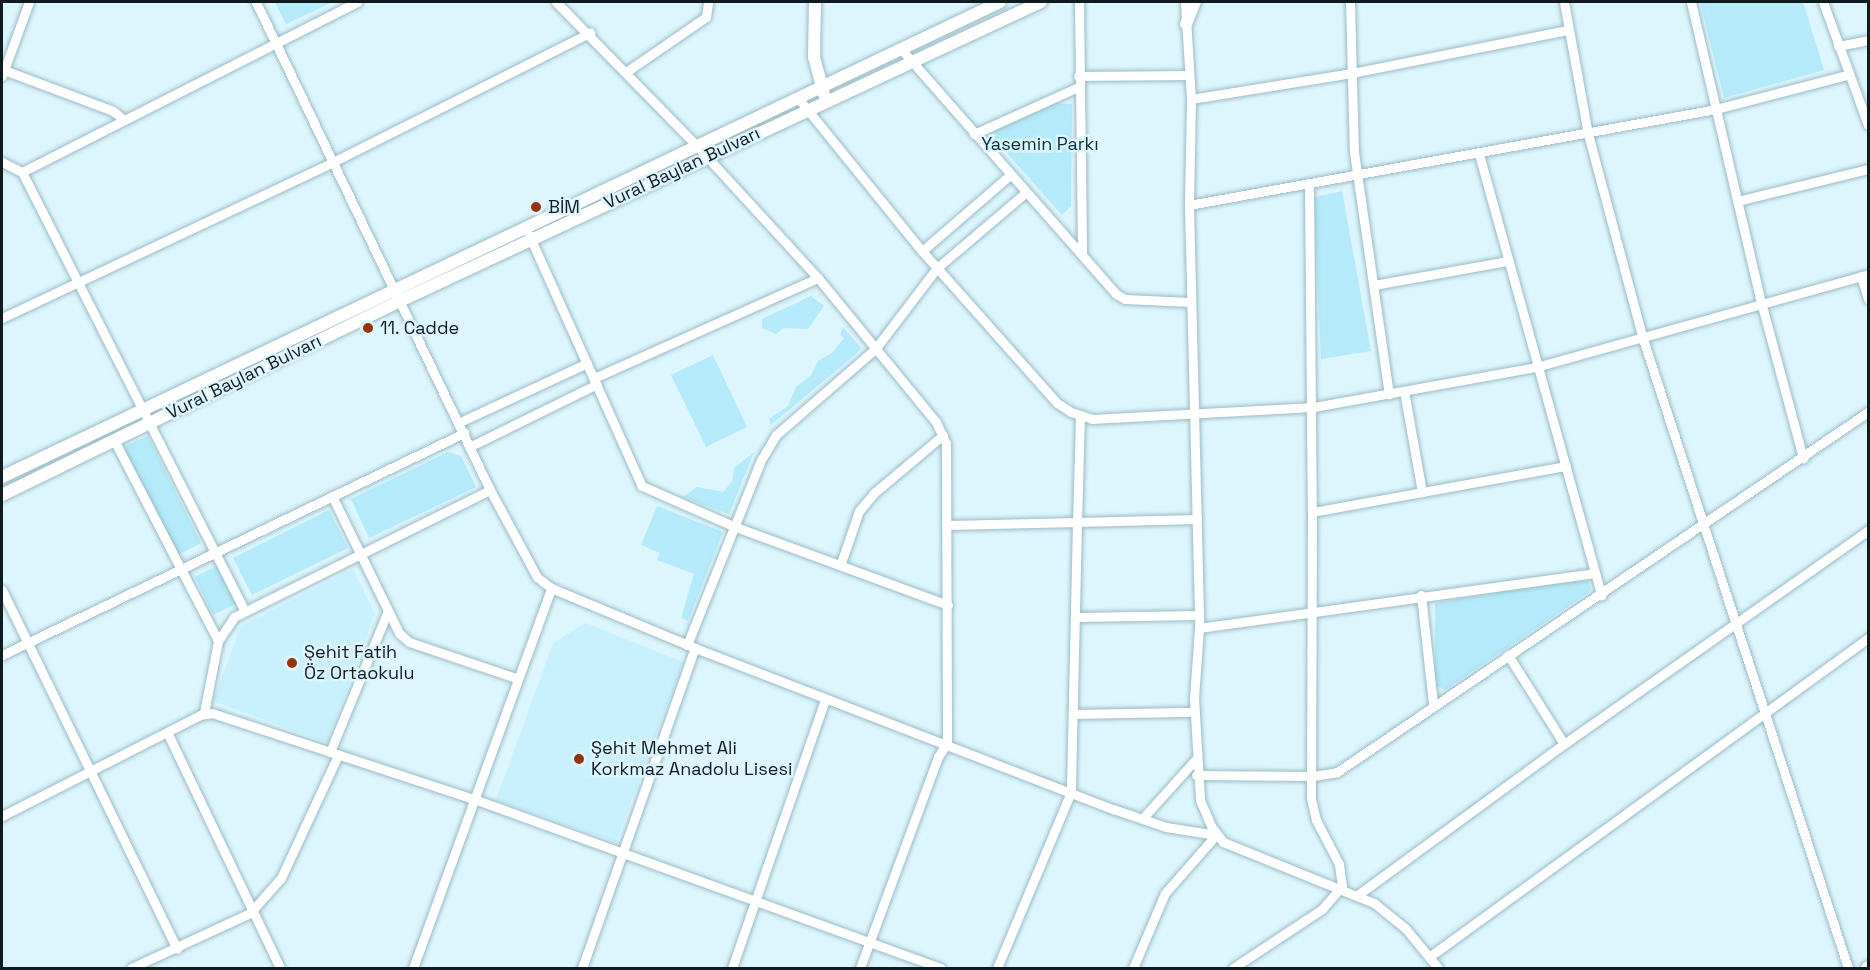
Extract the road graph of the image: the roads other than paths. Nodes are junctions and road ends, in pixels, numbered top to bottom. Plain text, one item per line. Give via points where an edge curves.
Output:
1 (29, 2) edge
2 (255, 2) edge
3 (357, 2) edge
4 (556, 2) edge
5 (708, 2) edge
6 (815, 2) edge
7 (1000, 2) edge
8 (1041, 2) edge
9 (1078, 2) edge
10 (1185, 2) edge
11 (1195, 2) edge
12 (1350, 2) edge
13 (1564, 2) edge
14 (1690, 2) edge
15 (1823, 2) edge
16 (1186, 24) junction
17 (1568, 30) junction
18 (590, 33) junction
19 (1869, 40) edge
20 (274, 44) junction
21 (1838, 46) junction
22 (901, 49) junction
23 (911, 60) junction
24 (626, 72) junction
25 (3, 73) edge
26 (1352, 73) junction
27 (1850, 74) junction
28 (1189, 75) junction
29 (1078, 76) junction
30 (821, 87) junction
31 (1078, 87) junction
32 (798, 98) junction
33 (1191, 99) junction
34 (826, 101) junction
35 (1716, 109) junction
36 (808, 110) junction
37 (124, 120) junction
38 (1869, 125) edge
39 (975, 134) junction
40 (1588, 134) junction
41 (697, 146) junction
42 (1479, 154) junction
43 (706, 156) junction
44 (2, 162) edge
45 (333, 162) junction
46 (1869, 169) edge
47 (22, 172) junction
48 (1010, 175) junction
49 (1357, 177) junction
50 (1310, 185) junction
51 (1025, 193) junction
52 (1737, 201) junction
53 (1189, 206) junction
54 (526, 227) junction
55 (531, 240) junction
56 (922, 251) junction
57 (1082, 255) junction
58 (1508, 261) junction
59 (937, 268) junction
60 (1865, 275) edge
61 (818, 278) junction
62 (78, 282) junction
63 (1374, 285) junction
64 (397, 295) junction
65 (1869, 299) edge
66 (1190, 302) junction
67 (1761, 302) junction
68 (2, 318) edge
69 (1643, 339) junction
70 (876, 348) junction
71 (587, 363) junction
72 (1536, 367) junction
73 (596, 381) junction
74 (1404, 391) junction
75 (1389, 394) junction
76 (1314, 407) junction
77 (143, 410) junction
78 (1869, 412) edge
79 (1196, 413) junction
80 (1080, 415) junction
81 (460, 422) junction
82 (150, 423) junction
83 (464, 433) junction
84 (942, 435) junction
85 (114, 440) junction
86 (471, 446) junction
87 (1803, 458) junction
88 (1566, 466) junction
89 (2, 477) edge
90 (490, 490) junction
91 (1422, 492) junction
92 (2, 495) edge
93 (332, 496) junction
94 (1312, 512) junction
95 (1197, 519) junction
96 (1077, 522) junction
97 (948, 525) junction
98 (733, 526) junction
99 (1704, 526) junction
100 (1869, 530) edge
101 (215, 552) junction
102 (362, 552) junction
103 (841, 563) junction
104 (180, 568) junction
105 (1595, 573) junction
106 (551, 588) junction
107 (2, 590) edge
108 (1421, 595) junction
109 (1601, 595) junction
110 (948, 605) junction
111 (245, 611) junction
112 (387, 613) junction
113 (1199, 615) junction
114 (1311, 615) junction
115 (1077, 617) junction
116 (1736, 623) junction
117 (1199, 628) junction
118 (1869, 638) edge
119 (218, 641) junction
120 (26, 644) junction
121 (691, 647) junction
122 (2, 655) edge
123 (1508, 656) junction
124 (516, 678) junction
125 (825, 699) junction
126 (1433, 704) junction
127 (1195, 712) junction
128 (204, 713) junction
129 (1075, 714) junction
130 (1763, 714) junction
131 (168, 732) junction
132 (946, 743) junction
133 (1564, 744) junction
134 (334, 753) junction
135 (1196, 759) junction
136 (90, 773) junction
137 (1196, 774) junction
138 (1313, 776) junction
139 (1071, 792) junction
140 (474, 799) junction
141 (2, 816) edge
142 (1142, 819) junction
143 (1216, 835) junction
144 (623, 853) junction
145 (1341, 886) junction
146 (1359, 894) junction
147 (756, 903) junction
148 (252, 910) junction
149 (870, 941) junction
150 (177, 949) junction
151 (1429, 957) junction
152 (132, 969) edge
153 (280, 969) edge
154 (413, 969) edge
155 (582, 969) edge
156 (732, 969) edge
157 (860, 969) edge
158 (940, 969) edge
159 (998, 969) edge
160 (1133, 969) edge
161 (1233, 969) edge
162 (1438, 969) edge
163 (1848, 969) edge

1 - 25 street
2 - 20 street
3 - 20 street
4 - 18 street
5 - 24 street via 706,17
6 - 30 main road via 814,57
7 - 22 main road, Vural Baylan Bulvarı
8 - 23 main road, Vural Baylan Bulvarı
9 - 29 street
10 - 16 street
11 - 16 main road
12 - 26 street
13 - 17 street
14 - 35 street
15 - 21 street
16 - 28 street
17 - 26 street
17 - 40 street
18 - 24 street
18 - 45 street
19 - 21 street
20 - 37 street
20 - 45 street
21 - 27 street
22 - 23 street
22 - 30 main road, Vural Baylan Bulvarı
23 - 34 main road, Vural Baylan Bulvarı
23 - 39 street
24 - 41 street
25 - 37 street via 112,111
26 - 33 street
26 - 49 street
27 - 35 street
27 - 38 street
28 - 29 street
28 - 33 street
29 - 31 street
30 - 32 main road, Vural Baylan Bulvarı
30 - 34 main road
31 - 39 street
31 - 57 street
32 - 36 street
32 - 41 main road, Vural Baylan Bulvarı
33 - 53 street
34 - 36 main road, Vural Baylan Bulvarı
35 - 40 street
35 - 52 street
36 - 43 main road, Vural Baylan Bulvarı
36 - 56 street
37 - 47 street
39 - 48 street
40 - 42 street
40 - 69 street
41 - 43 street
41 - 54 main road, Vural Baylan Bulvarı
42 - 49 street
42 - 58 street
43 - 55 main road, Vural Baylan Bulvarı
43 - 61 street
44 - 47 street
45 - 62 street
45 - 64 street
46 - 52 street
47 - 62 street
48 - 51 street
48 - 56 street
49 - 50 street
49 - 63 street
50 - 53 street
50 - 76 street
51 - 57 street
51 - 59 street
52 - 67 street
53 - 66 street
54 - 55 street
54 - 64 main road, Vural Baylan Bulvarı
55 - 64 main road, Vural Baylan Bulvarı
55 - 71 street
56 - 59 street
57 - 66 street via 1101,280 1125,300
58 - 63 street
58 - 72 street
59 - 70 street
59 - 80 street via 1057,403
60 - 65 street
60 - 67 street
61 - 70 street
61 - 73 street
62 - 68 street
62 - 77 street
63 - 75 street
64 - 77 main road, Vural Baylan Bulvarı
64 - 81 street
64 - 82 main road, Vural Baylan Bulvarı
66 - 79 street
67 - 69 street
67 - 87 street
69 - 72 street
69 - 99 street
70 - 84 street
70 - 98 street via 776,435
71 - 73 street
71 - 81 street
72 - 74 street
72 - 88 street
73 - 86 street
73 - 98 street via 642,486
74 - 75 street
74 - 91 street
75 - 76 street
76 - 79 street
76 - 94 street
77 - 82 street
77 - 89 main road, Vural Baylan Bulvarı
78 - 87 street
79 - 80 street via 1092,418
79 - 95 street
80 - 96 street
81 - 83 street
82 - 85 main road, Vural Baylan Bulvarı
82 - 101 street
83 - 86 street
83 - 93 street
84 - 97 street via 946,443
84 - 103 street via 874,493 859,511
85 - 92 main road, Vural Baylan Bulvarı
85 - 104 street
86 - 90 street
87 - 99 street
88 - 91 street
88 - 105 street
90 - 102 street
90 - 106 street via 537,577
91 - 94 street
93 - 101 street
93 - 102 street
94 - 114 street
95 - 96 street
95 - 113 street
96 - 97 street
96 - 115 street
97 - 110 street
98 - 103 street
98 - 121 street
99 - 109 street
99 - 116 street
100 - 116 street
101 - 104 street
101 - 111 street
102 - 111 street
102 - 112 street
103 - 110 street
104 - 119 street
104 - 120 street
105 - 108 street
105 - 109 street
106 - 121 street
106 - 124 street
107 - 120 street
108 - 114 street
108 - 126 street
109 - 123 street
110 - 132 street
111 - 119 street via 234,617
112 - 124 street via 409,642
112 - 134 street
113 - 115 street
113 - 117 street
114 - 117 street
114 - 138 street
115 - 129 street
116 - 130 street
116 - 133 street
117 - 127 street
118 - 130 street
119 - 128 street
120 - 122 street
120 - 136 street
121 - 125 street
121 - 144 street
123 - 126 street
123 - 133 street
124 - 140 street
125 - 132 street
125 - 147 street
126 - 138 street via 1337,772
127 - 129 street
127 - 135 street
128 - 131 street
128 - 134 street
129 - 139 street
130 - 151 street
130 - 163 street
131 - 136 street
131 - 148 street
132 - 139 street
132 - 149 street
133 - 146 street
134 - 140 street
134 - 148 street via 281,878
135 - 137 street
135 - 142 street
136 - 141 street
136 - 150 street
137 - 138 street
137 - 143 street via 1200,801
138 - 145 street via 1313,808 1339,864
139 - 142 street
139 - 159 street
140 - 144 street
140 - 154 street
142 - 143 street
143 - 145 street via 1232,848
143 - 160 street via 1165,893
144 - 147 street
144 - 155 street
145 - 146 street
145 - 161 street via 1322,909
146 - 151 street via 1396,919
147 - 149 street
147 - 156 street
148 - 150 street
148 - 153 street
149 - 157 street
149 - 158 street
150 - 152 street
151 - 162 street

